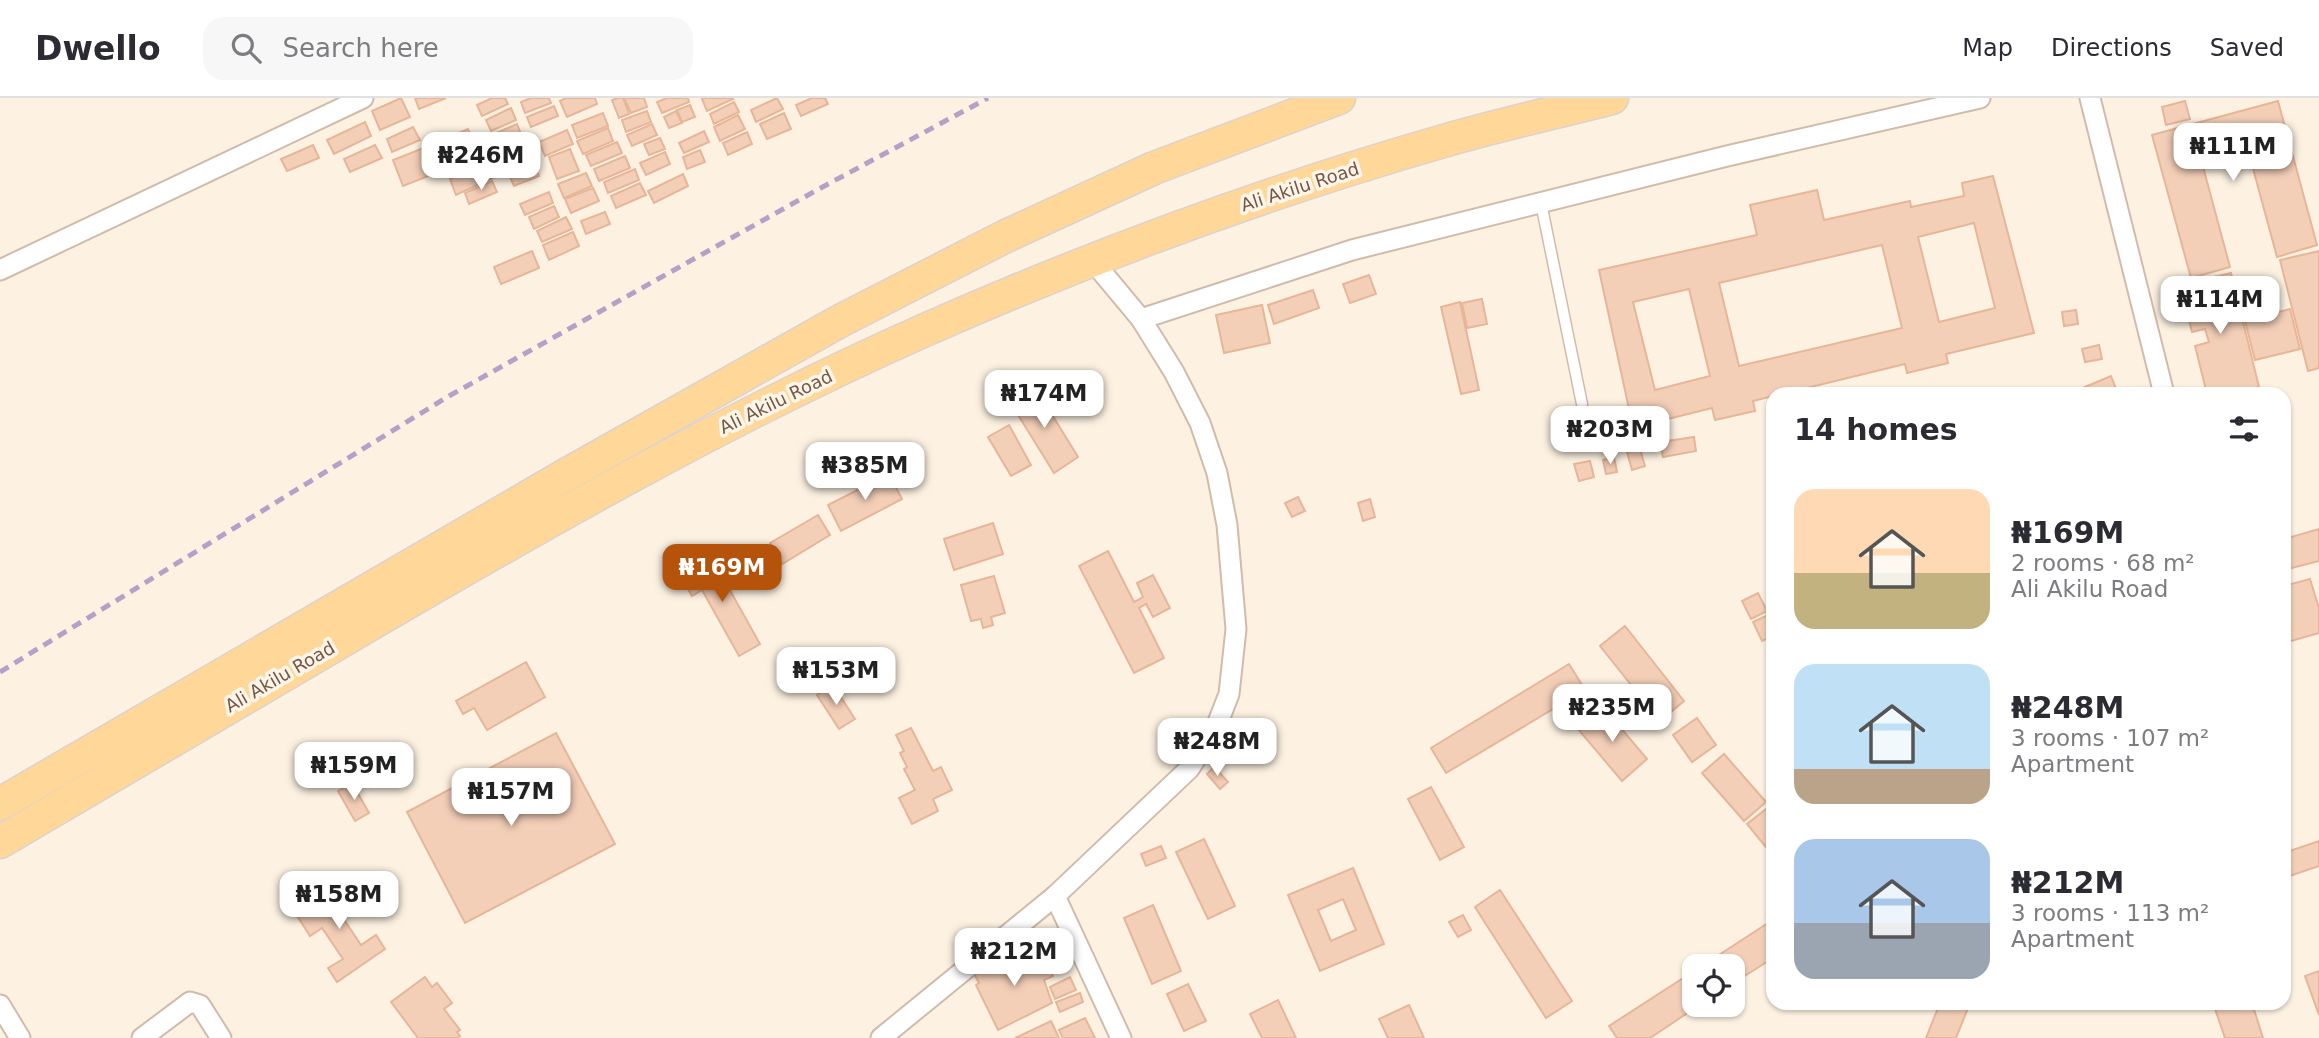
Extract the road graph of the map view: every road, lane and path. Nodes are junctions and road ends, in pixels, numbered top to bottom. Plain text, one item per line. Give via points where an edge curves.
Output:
1 (363, 98) edge
2 (1339, 98) edge
3 (1612, 98) edge
4 (1980, 98) edge
5 (2090, 98) edge
6 (1541, 203) junction
7 (1091, 259) junction
8 (0, 270) edge
9 (1141, 319) junction
10 (2162, 387) edge
11 (1581, 404) dead end
12 (0, 804) edge
13 (0, 842) edge
14 (1055, 896) junction
15 (0, 1005) edge
16 (20, 1038) edge
17 (142, 1038) edge
18 (222, 1038) edge
19 (881, 1038) edge
20 (1121, 1038) edge

1 - 8 street
2 - 12 main road, Ali Akilu Road via 1154,168 1006,236 840,321 552,482
3 - 7 main road, Ali Akilu Road via 1448,139
4 - 6 street
5 - 10 street
6 - 9 street via 1352,250
6 - 11 lane
7 - 9 street
7 - 13 main road, Ali Akilu Road via 923,331 646,467
9 - 14 street via 1200,423 1217,473 1227,525 1236,629 1229,694 1214,730 1189,769
14 - 19 street
14 - 20 street
15 - 16 street
17 - 18 street via 190,1002 200,1005

